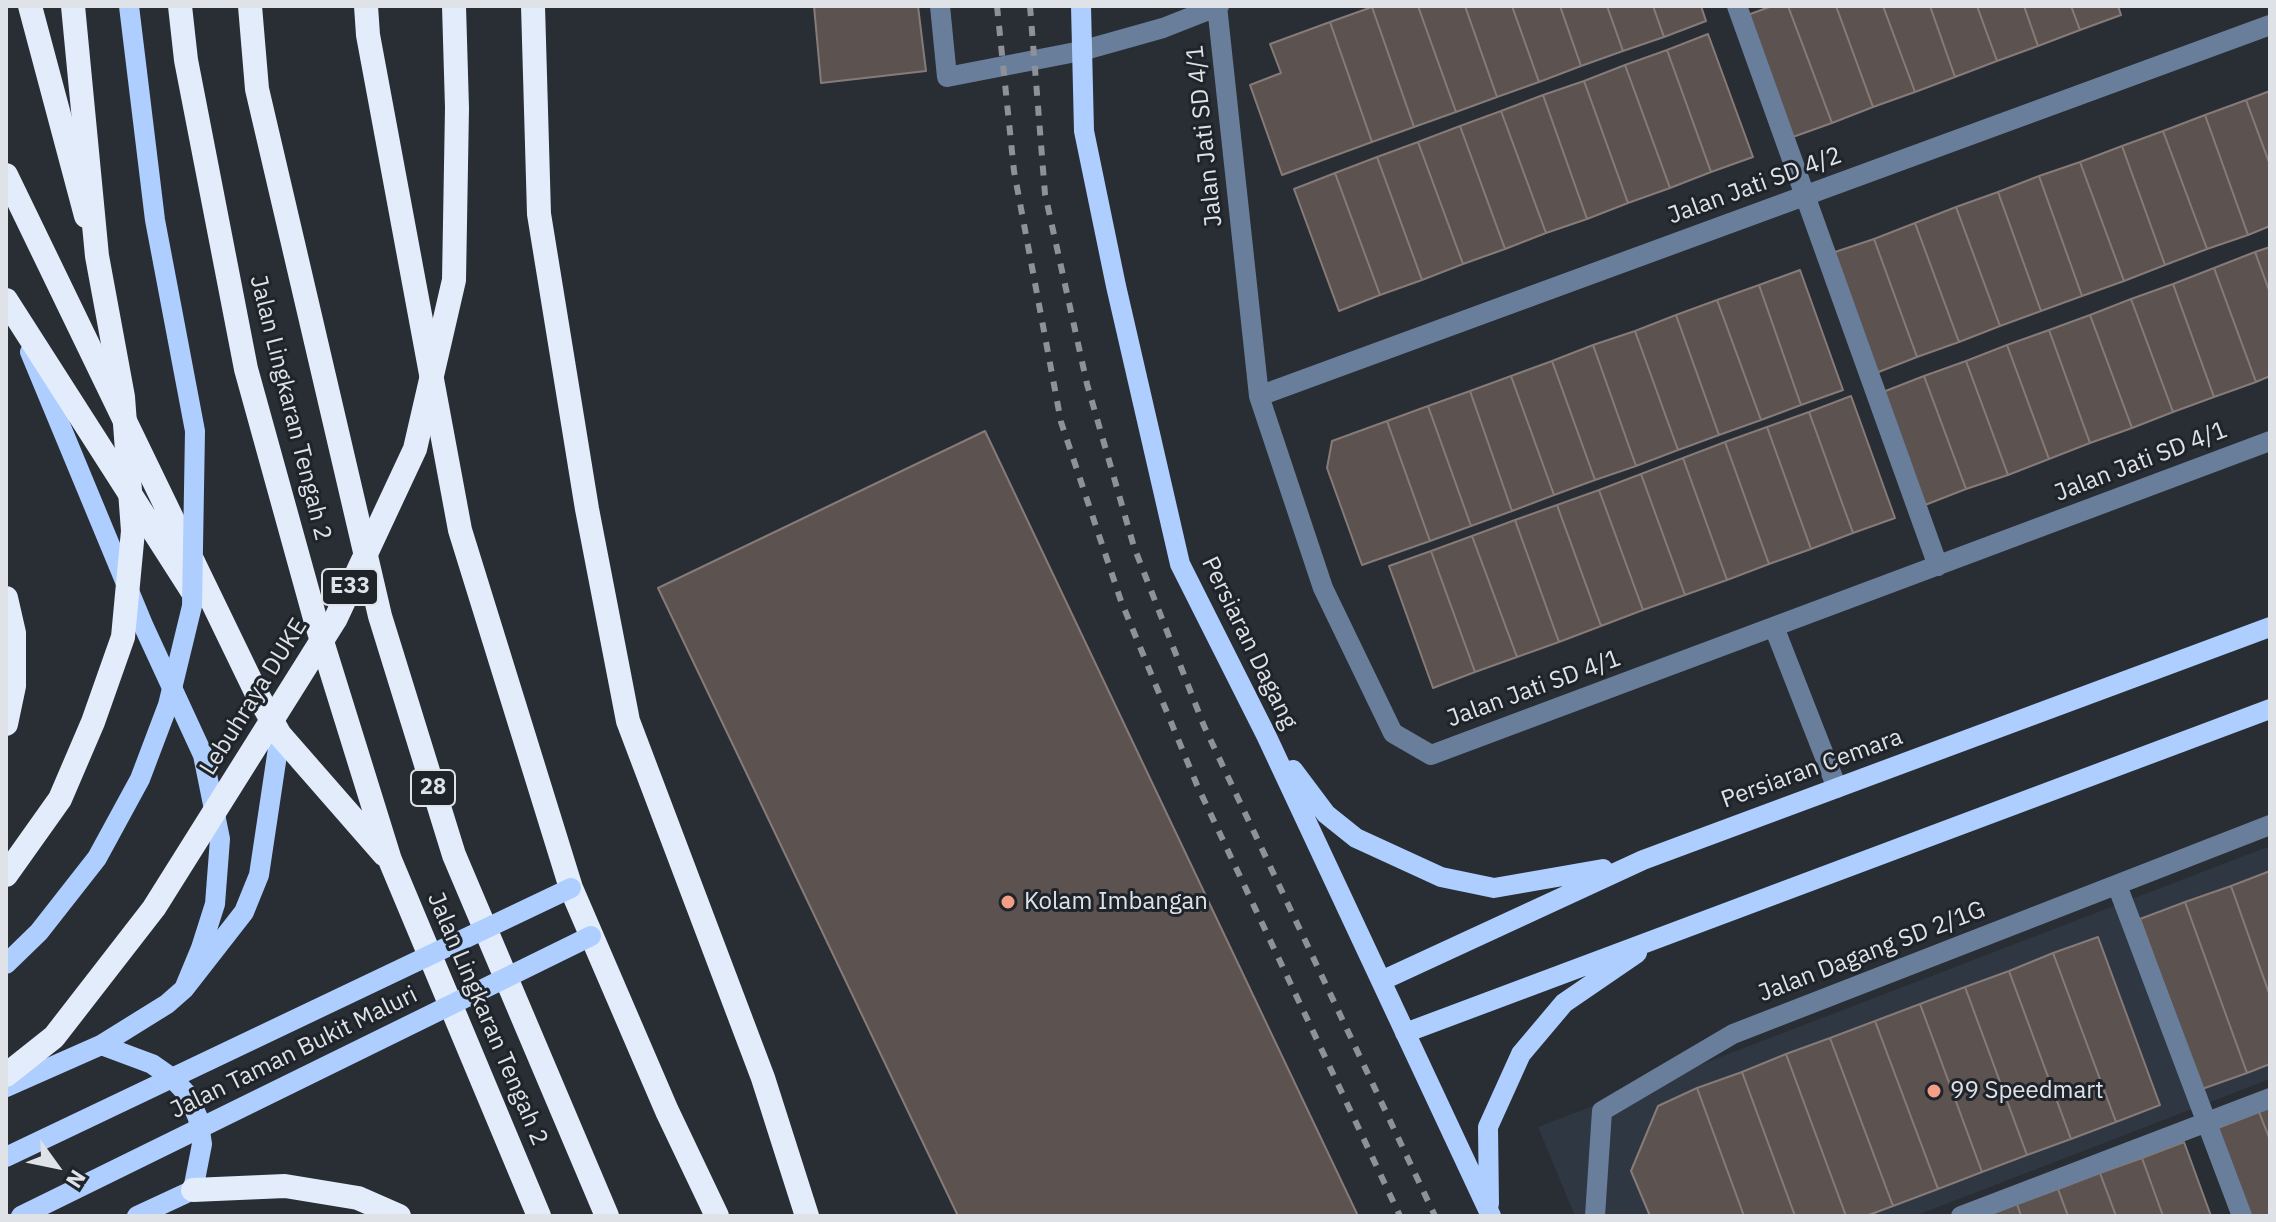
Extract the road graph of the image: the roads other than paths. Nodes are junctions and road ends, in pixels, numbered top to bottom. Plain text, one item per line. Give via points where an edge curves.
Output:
1 (73, 6) edge
2 (129, 6) edge
3 (180, 6) edge
4 (250, 6) edge
5 (366, 6) edge
6 (454, 6) edge
7 (533, 6) edge
8 (940, 6) edge
9 (1081, 6) edge
10 (1218, 6) edge
11 (1737, 6) edge
12 (31, 10) edge
13 (2270, 25) edge
14 (1081, 51) junction
15 (6, 175) edge
16 (1805, 195) junction
17 (97, 256) junction
18 (10, 306) edge
19 (1259, 396) junction
20 (2270, 441) edge
21 (1938, 566) junction
22 (6, 598) edge
23 (1774, 627) junction
24 (2270, 627) edge
25 (257, 694) junction
26 (2270, 709) edge
27 (6, 724) edge
28 (280, 735) junction
29 (1266, 735) junction
30 (1837, 788) junction
31 (2270, 825) edge
32 (390, 860) junction
33 (1643, 860) junction
34 (6, 875) edge
35 (2117, 885) junction
36 (571, 888) junction
37 (1663, 935) junction
38 (591, 936) junction
39 (6, 964) edge
40 (1381, 981) junction
41 (184, 989) junction
42 (1405, 1033) junction
43 (101, 1045) junction
44 (6, 1075) edge
45 (6, 1087) edge
46 (2270, 1098) edge
47 (2206, 1123) junction
48 (6, 1157) edge
49 (193, 1190) junction
50 (1490, 1214) edge
51 (21, 1216) edge
52 (137, 1216) edge
53 (399, 1216) edge
54 (539, 1216) edge
55 (607, 1216) edge
56 (717, 1216) edge
57 (807, 1216) edge
58 (1595, 1216) edge
59 (1961, 1216) edge
60 (2242, 1216) edge

1 - 17 highway, bridge
2 - 39 main road, bridge via 155,220 195,431 192,606 168,705 140,779 97,858 39,932
3 - 32 highway, Jalan Lingkaran Tengah 2 via 246,369 316,622
4 - 55 highway, Jalan Lingkaran Tengah 2 / 28 via 257,89 380,616 454,855
5 - 36 highway via 460,530
6 - 44 highway, Lebuhraya DUKE / E33, bridge via 454,280 415,449 336,618 154,908 54,1037
7 - 57 highway via 539,214 628,721 763,1078
8 - 14 street via 947,77
9 - 14 main road, Persiaran Dagang
10 - 14 street
10 - 19 street, Jalan Jati SD 4/1
11 - 16 street
12 - 17 highway, bridge
13 - 16 street, Jalan Jati SD 4/2
14 - 29 main road, Persiaran Dagang via 1084,131 1180,564
15 - 25 highway
16 - 19 street, Jalan Jati SD 4/2
16 - 21 street
17 - 34 highway, bridge via 123,397 132,516 123,637 60,799
18 - 25 highway
18 - 41 main road via 203,755 220,839 215,904
19 - 23 street, Jalan Jati SD 4/1 via 1323,588 1393,733 1431,755
20 - 21 street, Jalan Jati SD 4/1
21 - 23 street, Jalan Jati SD 4/1
22 - 27 highway via 14,633 14,686
23 - 30 street
24 - 30 main road, Persiaran Cemara
25 - 28 highway
26 - 37 main road
28 - 32 highway
28 - 41 main road via 259,875 244,912
29 - 33 main road via 1326,814 1356,838 1441,877 1494,888
29 - 40 main road, Persiaran Dagang
30 - 33 main road, Persiaran Cemara
31 - 35 street, Jalan Dagang SD 2/1G
32 - 54 highway, Jalan Lingkaran Tengah 2
33 - 40 main road, Persiaran Cemara
35 - 47 street
35 - 58 street, Jalan Dagang SD 2/1G via 1733,1034 1602,1111
36 - 38 highway
36 - 48 main road, Jalan Taman Bukit Maluri, bridge
37 - 42 main road
37 - 50 main road via 1564,1003 1521,1054 1488,1127
38 - 51 main road, Jalan Taman Bukit Maluri, bridge
38 - 56 highway
40 - 42 main road, Persiaran Dagang
41 - 43 main road
42 - 50 main road, Persiaran Dagang
43 - 45 main road
43 - 49 main road via 152,1064 188,1095 202,1144
46 - 47 street
47 - 59 street
47 - 60 street
49 - 52 main road
49 - 53 highway via 285,1186 358,1198

